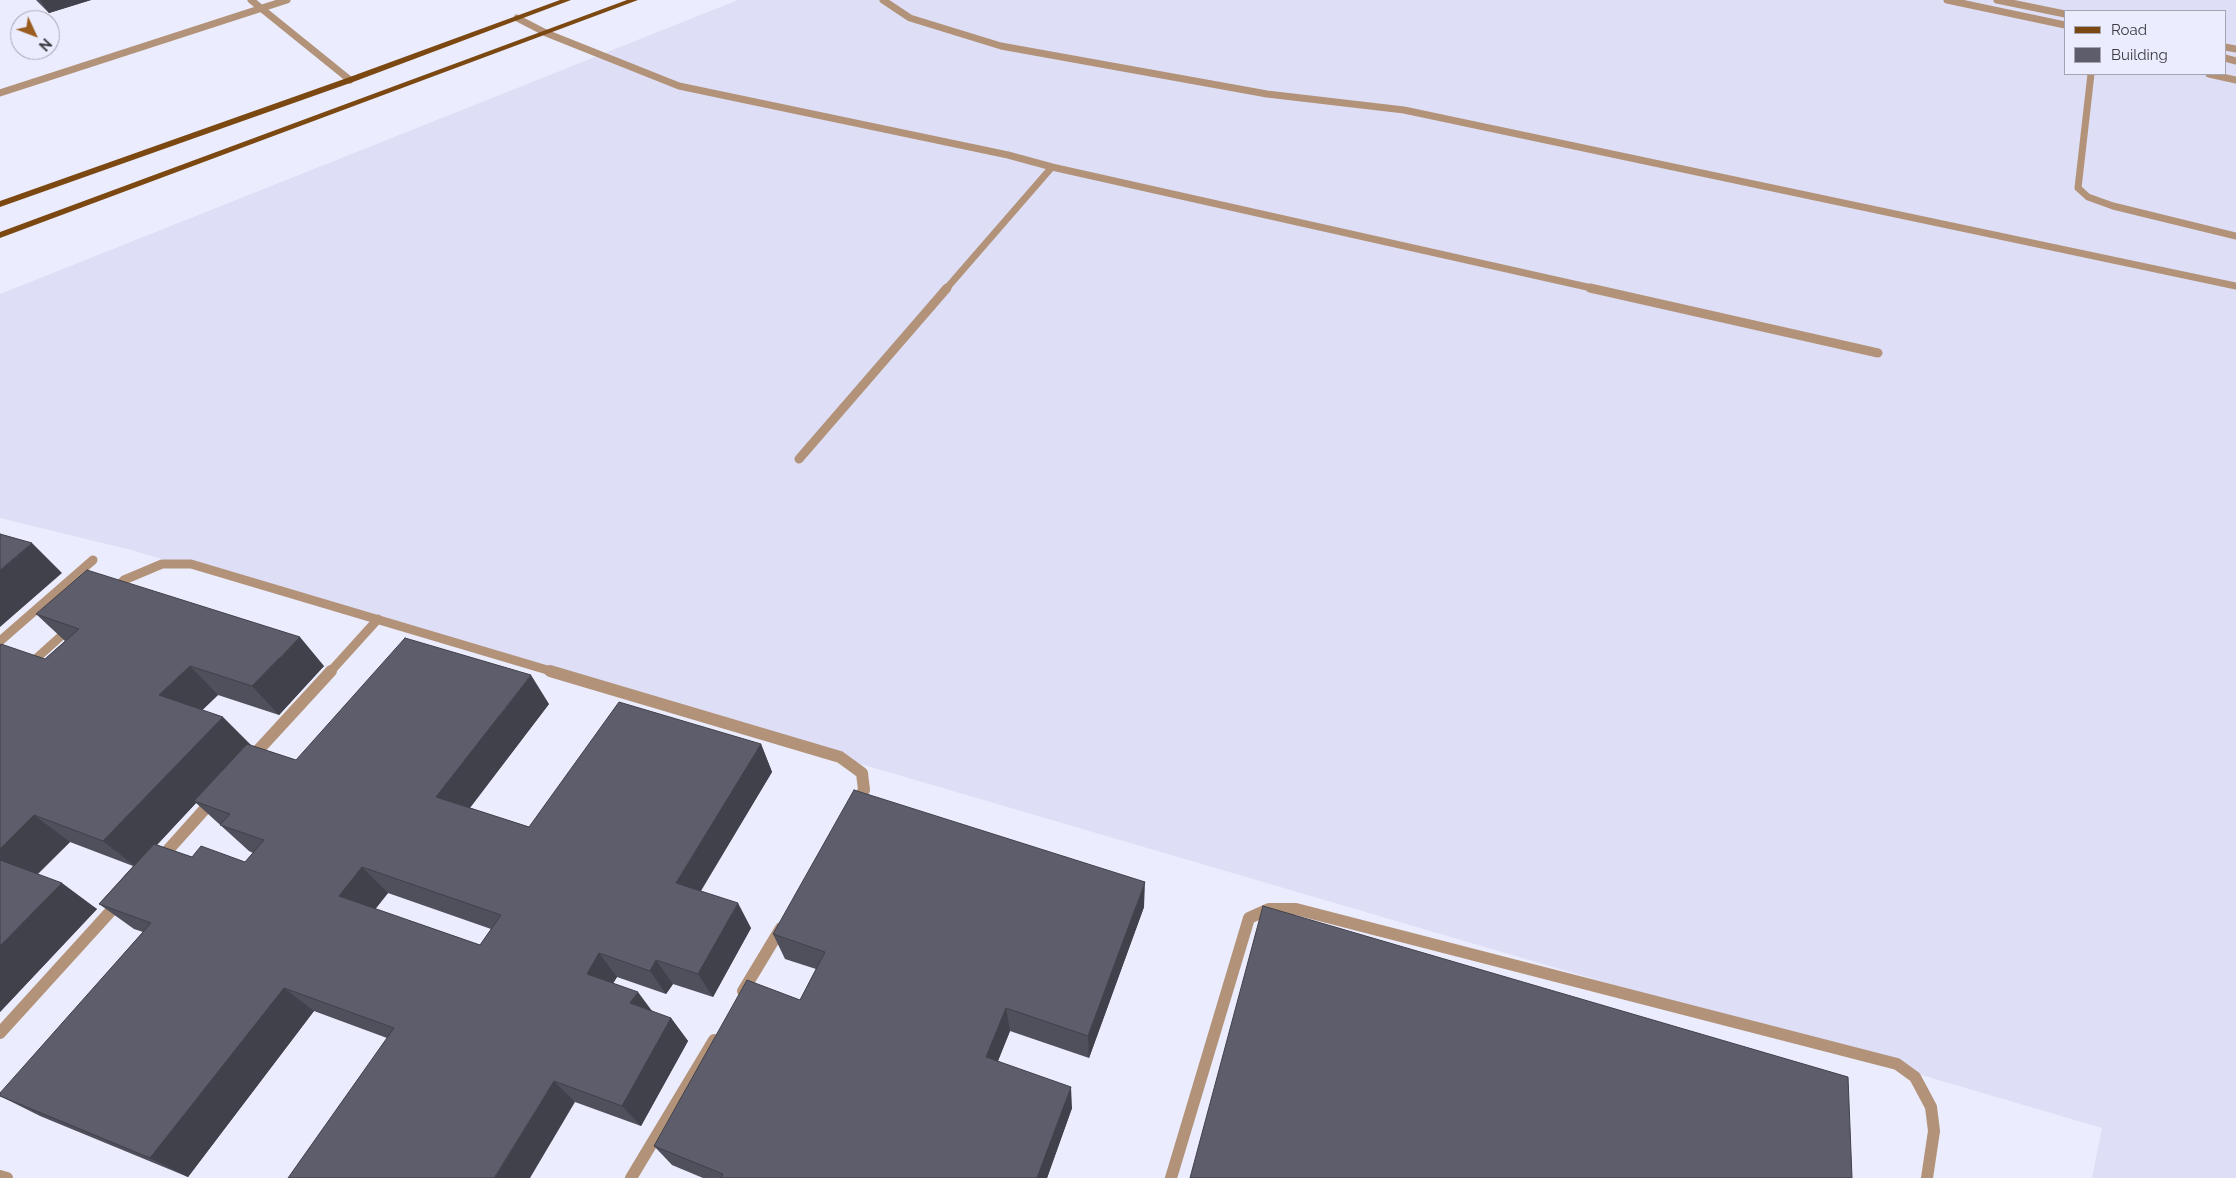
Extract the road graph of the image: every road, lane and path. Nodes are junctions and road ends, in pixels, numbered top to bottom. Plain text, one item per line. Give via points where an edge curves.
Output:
1 (251, 0) edge
2 (287, 0) edge
3 (567, 0) edge
4 (634, 0) edge
5 (883, 0) edge
6 (1947, 0) edge
7 (1997, 0) edge
8 (262, 8) junction
9 (2064, 14) edge
10 (517, 18) junction
11 (2064, 25) edge
12 (546, 33) junction
13 (2091, 75) edge
14 (2214, 75) edge
15 (350, 80) junction
16 (2236, 80) edge
17 (0, 93) edge
18 (1052, 167) junction
19 (0, 204) edge
20 (0, 235) edge
21 (2236, 236) edge
22 (2236, 286) edge
23 (1878, 353) dead end
24 (799, 459) dead end
25 (93, 560) dead end
26 (102, 600) edge
27 (80, 619) edge
28 (378, 619) junction
29 (0, 641) edge
30 (22, 671) edge
31 (245, 765) edge
32 (219, 794) edge
33 (849, 816) edge
34 (152, 866) edge
35 (126, 895) edge
36 (788, 917) edge
37 (737, 1001) edge
38 (722, 1026) edge
39 (0, 1033) edge
40 (0, 1176) edge
41 (7, 1178) edge
42 (631, 1178) edge
43 (1171, 1178) edge
44 (1927, 1178) edge

1 - 8 street
2 - 8 street
3 - 10 main road
4 - 12 main road
5 - 22 street via 928,26 1001,46 1268,94 1404,110
6 - 11 street
7 - 9 street
8 - 15 street
8 - 17 street
10 - 12 street
10 - 15 main road
12 - 18 street via 678,86 1008,154
12 - 20 main road
13 - 21 street via 2078,188 2088,197 2113,206
14 - 16 street
15 - 19 main road
18 - 23 street
18 - 24 street
25 - 29 street
26 - 28 street via 124,580 162,564 190,564
27 - 30 street
28 - 31 street
28 - 33 street via 840,758 862,773 864,790
32 - 34 street
35 - 39 street
36 - 37 street
38 - 42 street
40 - 41 street
43 - 44 street via 1249,918 1269,909 1296,909 1897,1064 1915,1076 1930,1107 1934,1131

